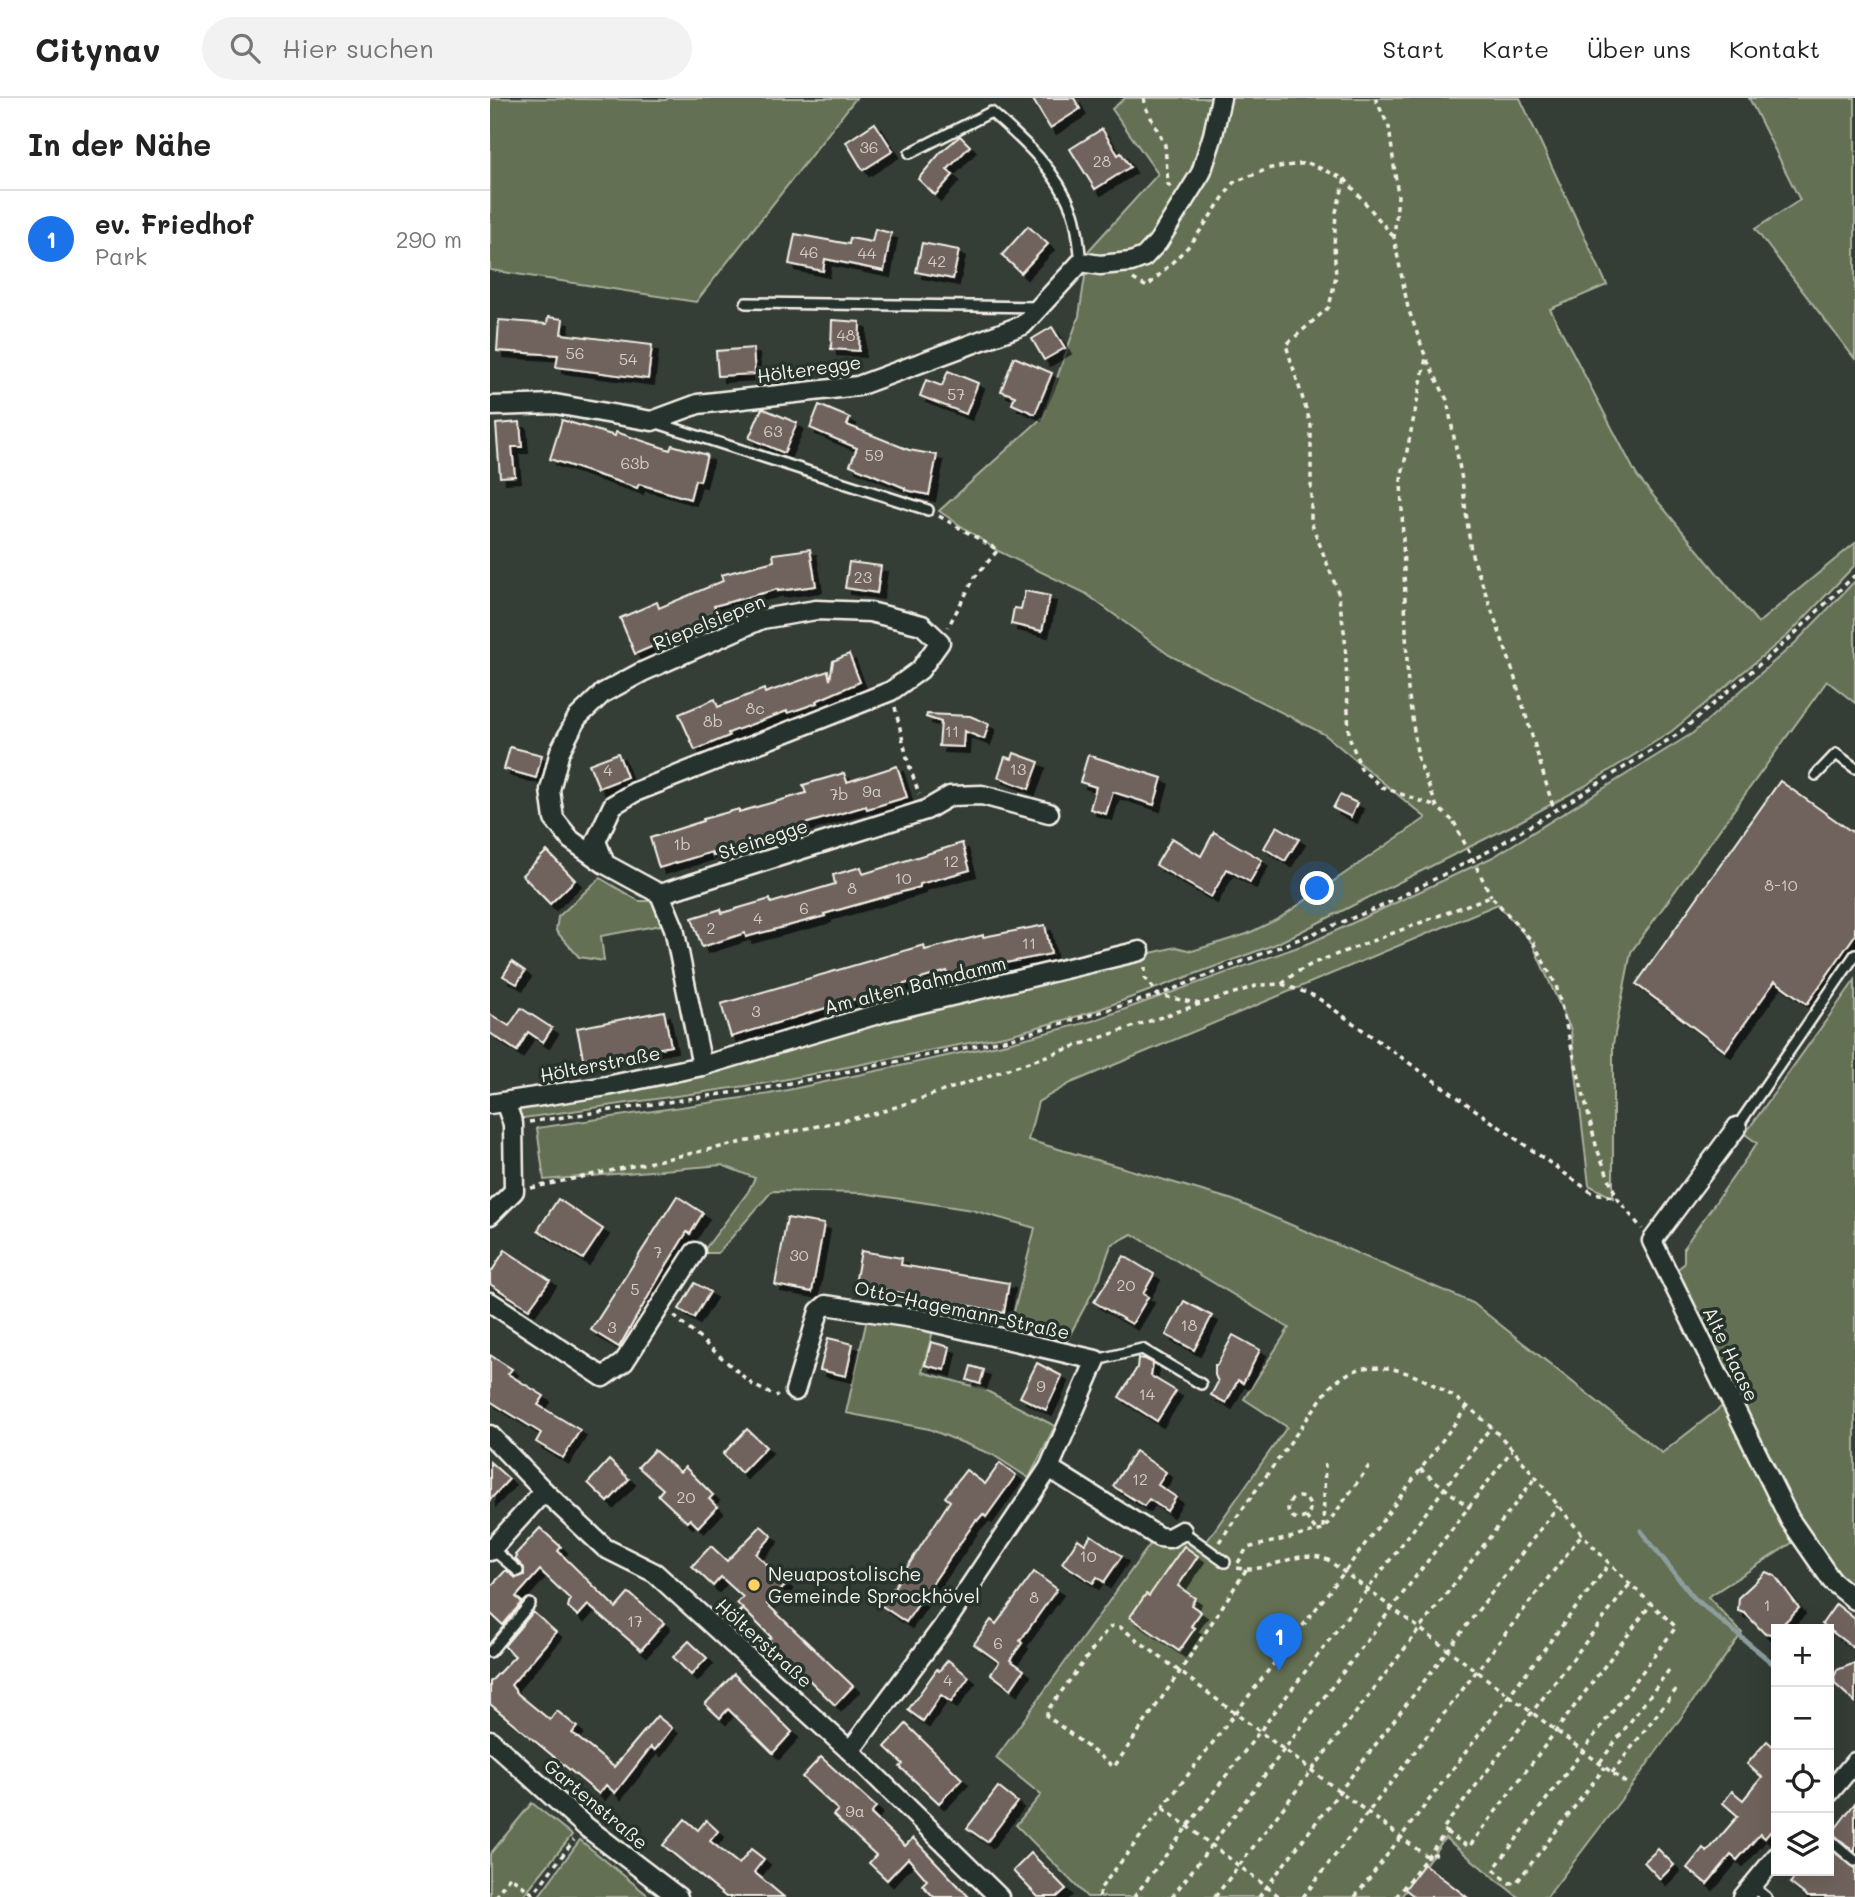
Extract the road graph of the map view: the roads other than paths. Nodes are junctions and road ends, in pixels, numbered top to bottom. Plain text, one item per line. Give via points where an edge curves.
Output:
1 (1221, 98) edge
2 (910, 153) dead end
3 (1081, 262) junction
4 (746, 303) dead end
5 (1041, 307) junction
6 (490, 406) edge
7 (652, 421) junction
8 (928, 510) road end
9 (1855, 768) edge
10 (1816, 775) dead end
11 (1049, 813) dead end
12 (605, 863) junction
13 (660, 894) junction
14 (1143, 955) road end
15 (1855, 956) edge
16 (702, 1066) junction
17 (498, 1103) edge
18 (1737, 1127) joint
19 (490, 1215) edge
20 (695, 1252) dead end
21 (490, 1302) edge
22 (1096, 1360) junction
23 (1201, 1384) dead end
24 (795, 1391) road end
25 (490, 1435) edge
26 (1049, 1468) junction
27 (544, 1491) junction
28 (1182, 1531) joint
29 (491, 1550) edge
30 (1225, 1562) dead end
31 (518, 1571) dead end
32 (1855, 1600) edge
33 (530, 1604) dead end
34 (490, 1652) edge
35 (490, 1740) edge
36 (850, 1751) junction
37 (1855, 1762) edge
38 (1834, 1787) edge
39 (1834, 1843) edge
40 (1855, 1861) edge
41 (1771, 1865) edge
42 (1754, 1893) edge
43 (678, 1897) edge
44 (999, 1897) edge

1 - 3 street via 1201,173 1158,242 1144,257 1131,262
2 - 3 lane via 991,112 1033,149 1057,181 1074,215
3 - 5 street, Hölteregge
4 - 5 lane
5 - 7 street, Hölteregge via 1023,325 858,386 698,404
6 - 7 street via 555,404
7 - 8 lane
9 - 10 lane via 1836,754
11 - 13 street, Steinegge via 982,795 950,796 926,810
12 - 12 street, Riepelsiepen via 571,840 554,819 550,790 560,751 577,718 603,693 762,619 816,610 870,612 922,625 940,642 920,670 891,691 612,804 596,841
12 - 13 street, Riepelsiepen
13 - 16 street via 674,929
14 - 16 street, Am alten Bahndamm via 888,1011
15 - 18 lane
16 - 17 street, Hölterstraße
17 - 19 street, Hölterstraße via 513,1125 514,1191
18 - 32 street, Alte Haase via 1652,1241 1790,1520 1832,1581
20 - 21 street via 624,1362 603,1377
22 - 23 lane, Otto-Hagemann-Straße via 1142,1349
22 - 24 street, Otto-Hagemann-Straße via 919,1319 827,1305 819,1311
22 - 26 street
25 - 27 street, Hölterstraße
26 - 28 street via 1159,1537
26 - 36 street via 942,1628
27 - 29 street
27 - 36 street, Hölterstraße via 605,1548 655,1573
28 - 30 lane
29 - 31 lane
33 - 34 lane
35 - 43 street, Gartenstraße via 585,1826
36 - 44 street, Hölterstraße
37 - 38 street
39 - 40 lane
41 - 42 street

